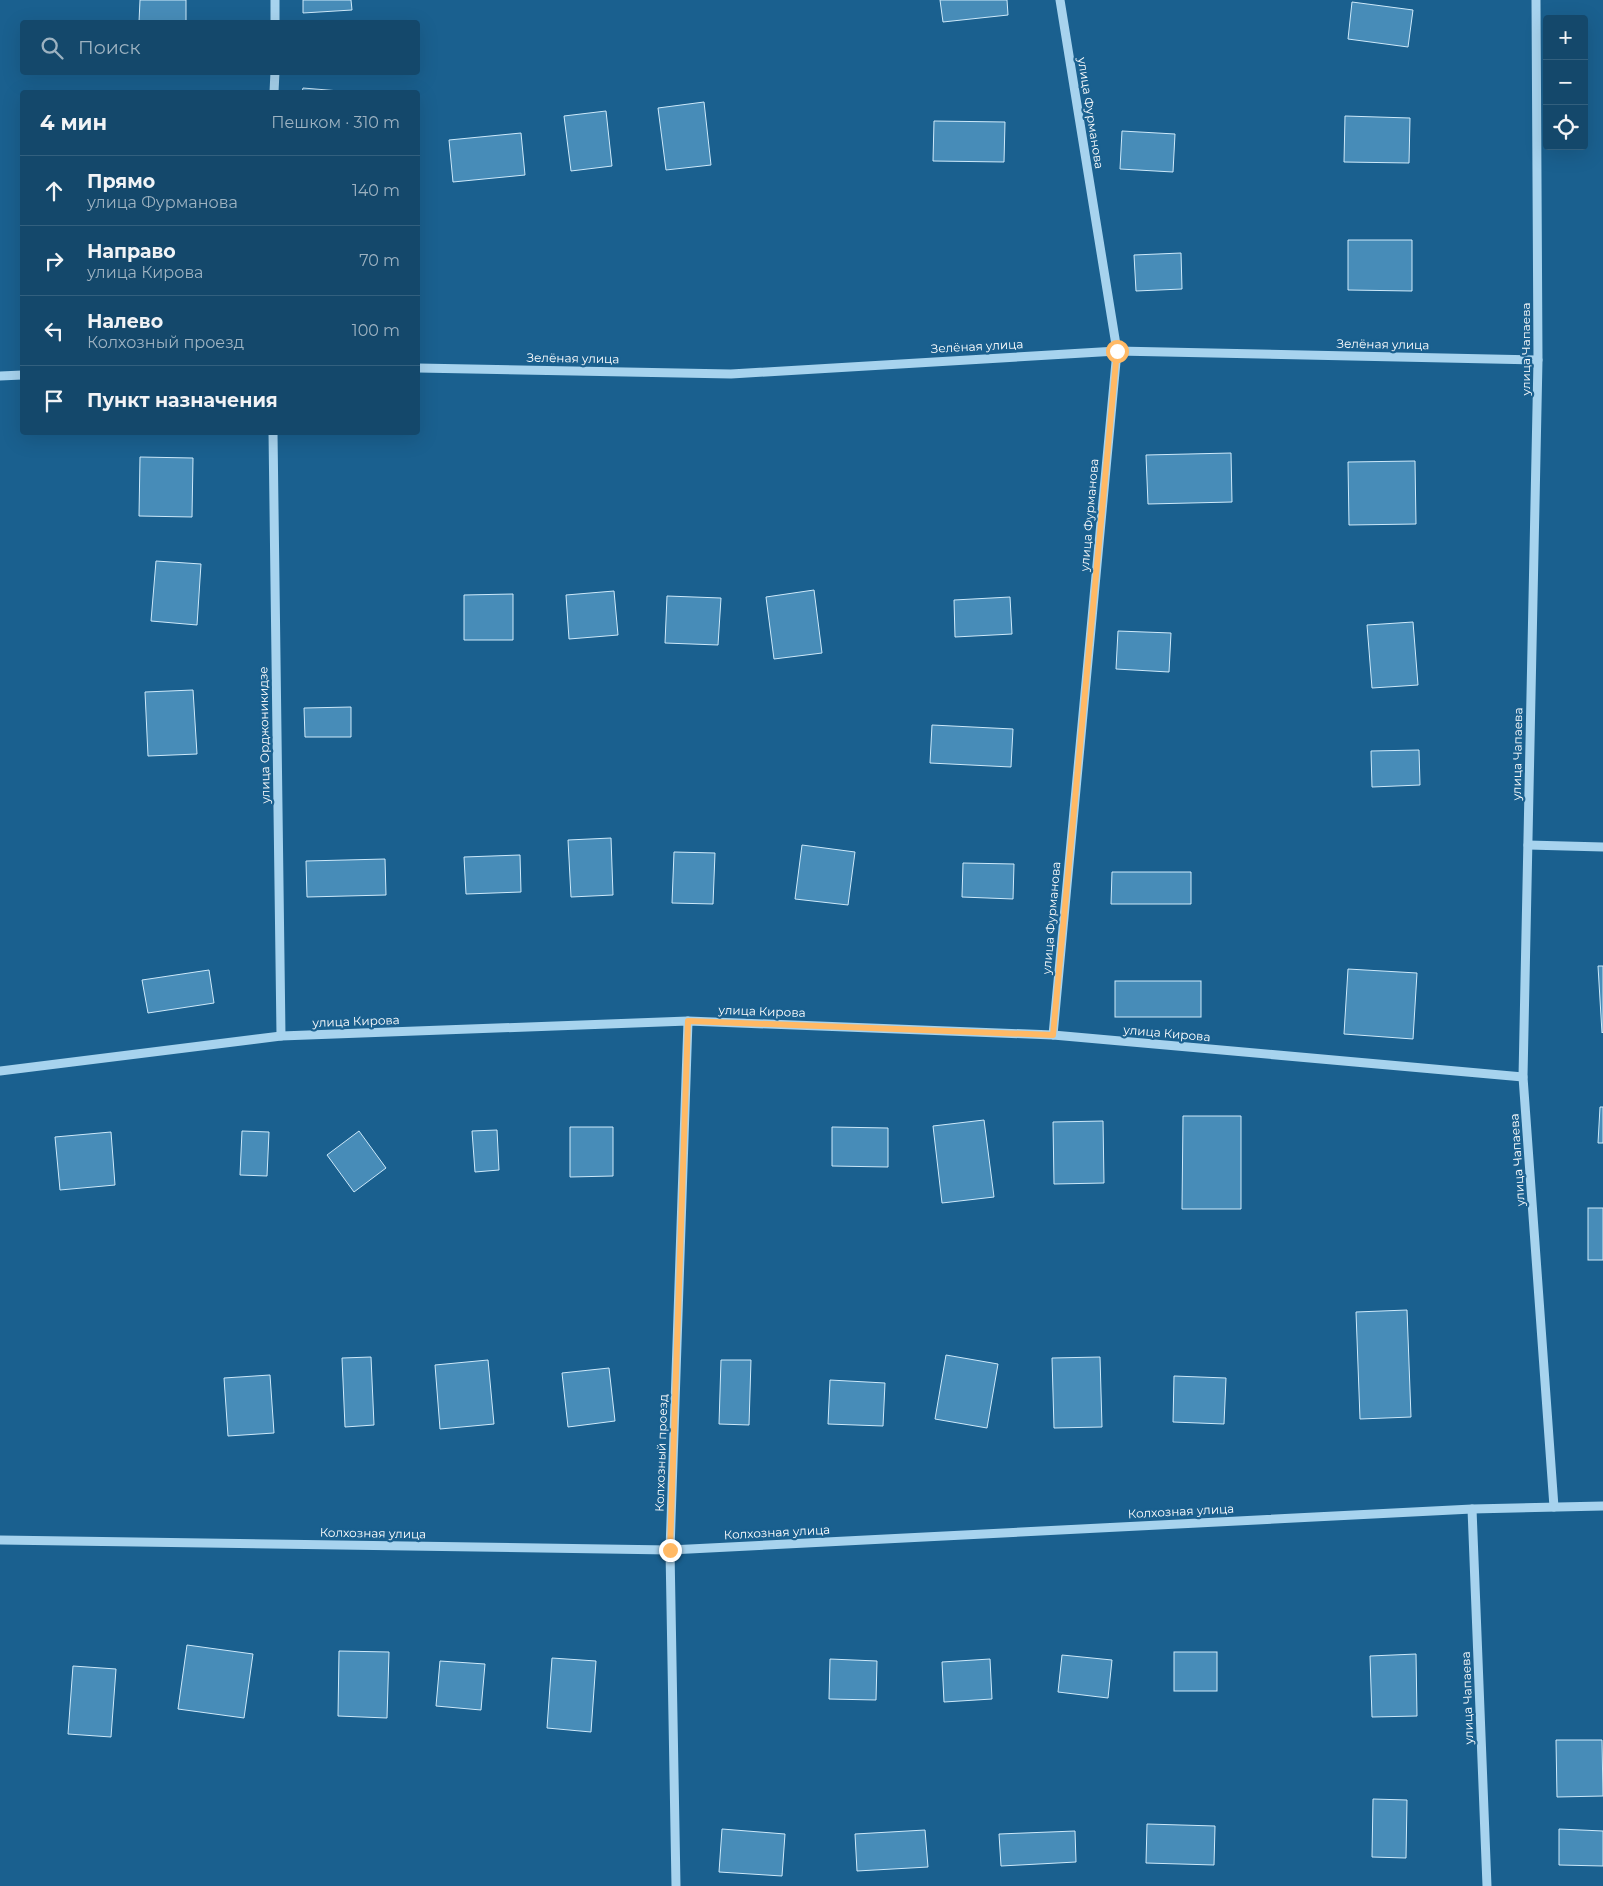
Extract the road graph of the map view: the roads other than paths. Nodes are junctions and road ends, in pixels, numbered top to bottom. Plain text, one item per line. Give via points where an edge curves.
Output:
1 (275, 0) edge
2 (1060, 0) edge
3 (1536, 0) edge
4 (275, 20) edge
5 (275, 75) edge
6 (274, 90) edge
7 (1117, 351) junction
8 (1538, 360) junction
9 (420, 368) edge
10 (20, 375) edge
11 (0, 376) edge
12 (272, 435) edge
13 (1528, 845) junction
14 (1603, 847) edge
15 (688, 1021) junction
16 (1053, 1035) junction
17 (281, 1036) junction
18 (0, 1071) edge
19 (1523, 1077) junction
20 (1603, 1506) edge
21 (1554, 1507) junction
22 (1472, 1509) junction
23 (0, 1540) edge
24 (670, 1550) junction
25 (676, 1886) edge
26 (1486, 1886) edge

1 - 4 street
2 - 7 street, улица Фурманова
3 - 8 street, улица Чапаева
5 - 6 street
7 - 8 street, Зелёная улица
7 - 9 street, Зелёная улица via 731,374
7 - 16 street, улица Фурманова
8 - 13 street, улица Чапаева
10 - 11 street
12 - 17 street, улица Орджоникидзе
13 - 14 street
13 - 19 street, улица Чапаева
15 - 16 street, улица Кирова
15 - 17 street, улица Кирова
15 - 24 street, Колхозный проезд
16 - 19 street, улица Кирова
17 - 18 street, улица Кирова
19 - 21 street, улица Чапаева
20 - 21 street, Колхозная улица
21 - 22 street, Колхозная улица
22 - 24 street, Колхозная улица
22 - 26 street, улица Чапаева
23 - 24 street, Колхозная улица
24 - 25 street, Колхозный проезд

